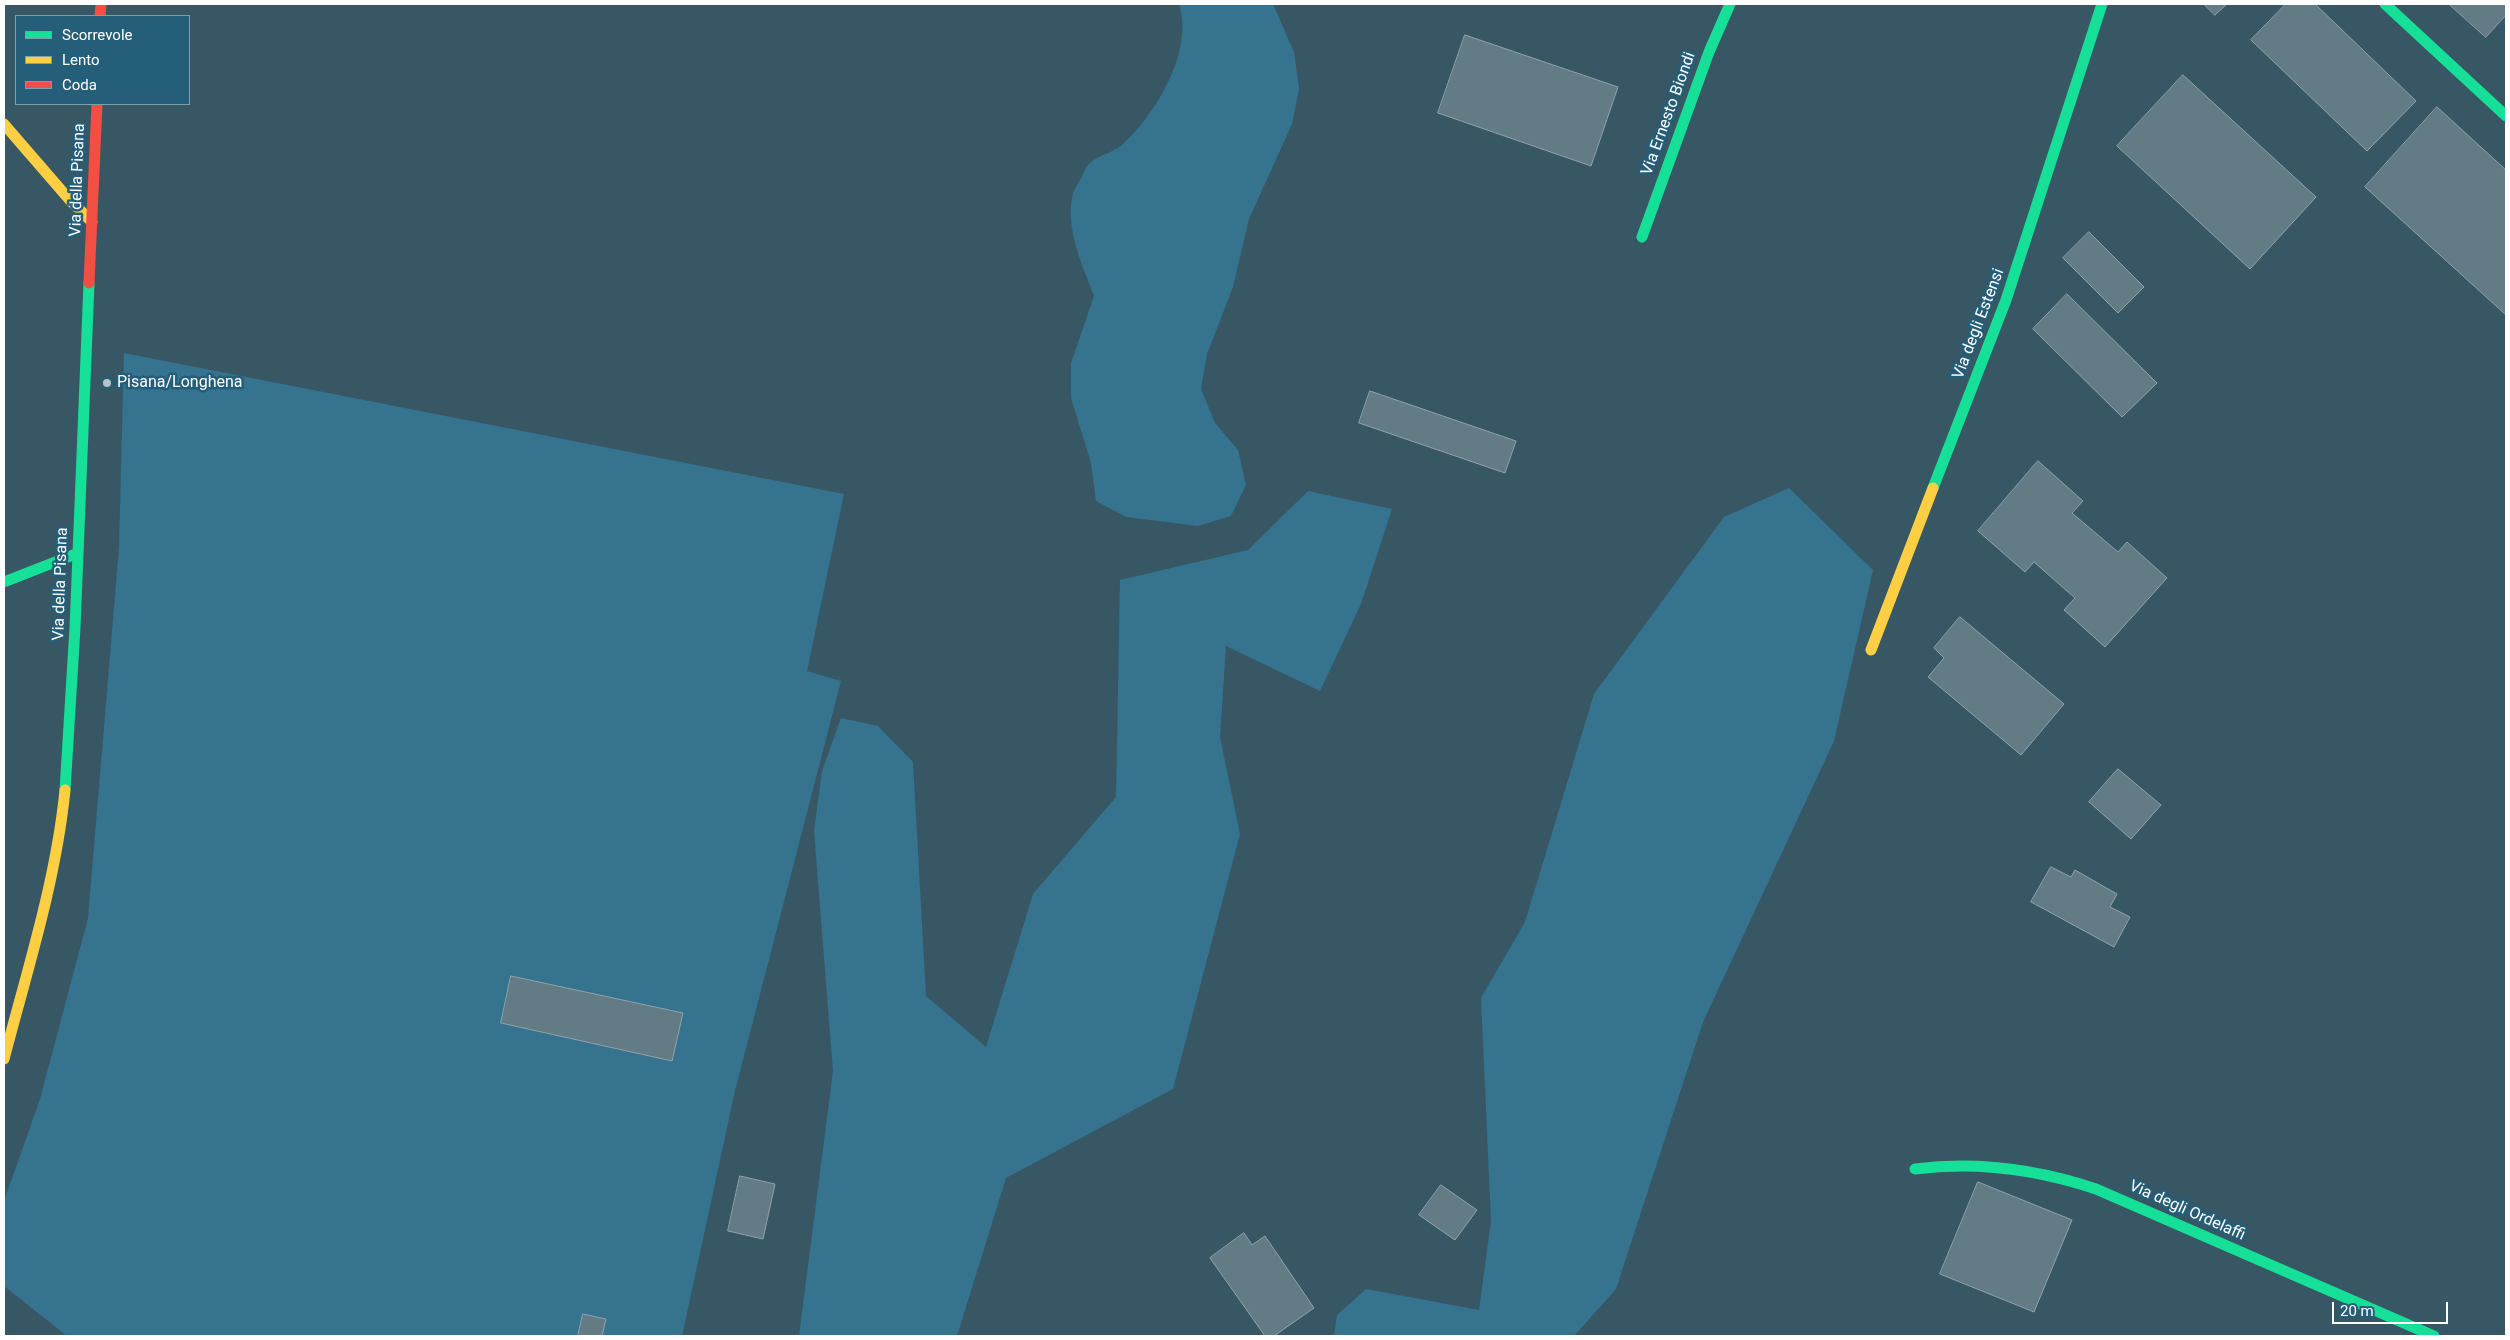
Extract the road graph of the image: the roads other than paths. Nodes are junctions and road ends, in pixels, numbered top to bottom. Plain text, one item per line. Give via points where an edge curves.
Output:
1 (1730, 4) edge
2 (2102, 4) edge
3 (2385, 4) edge
4 (97, 105) edge
5 (2506, 116) edge
6 (4, 124) edge
7 (92, 222) junction
8 (1642, 236) dead end
9 (78, 553) junction
10 (4, 582) edge
11 (1871, 650) dead end
12 (4, 1059) edge
13 (1915, 1169) dead end
14 (2434, 1336) edge

1 - 8 street, Via Ernesto Biondi via 1709,52
2 - 11 street, Via degli Estensi via 2006,300
3 - 5 street
4 - 7 street, Via della Pisana
6 - 7 street
7 - 9 street, Via della Pisana
9 - 10 street
9 - 12 street, Via della Pisana via 70,734 62,817
13 - 14 street, Via degli Ordelaffi via 1965,1163 1996,1164 2064,1178

